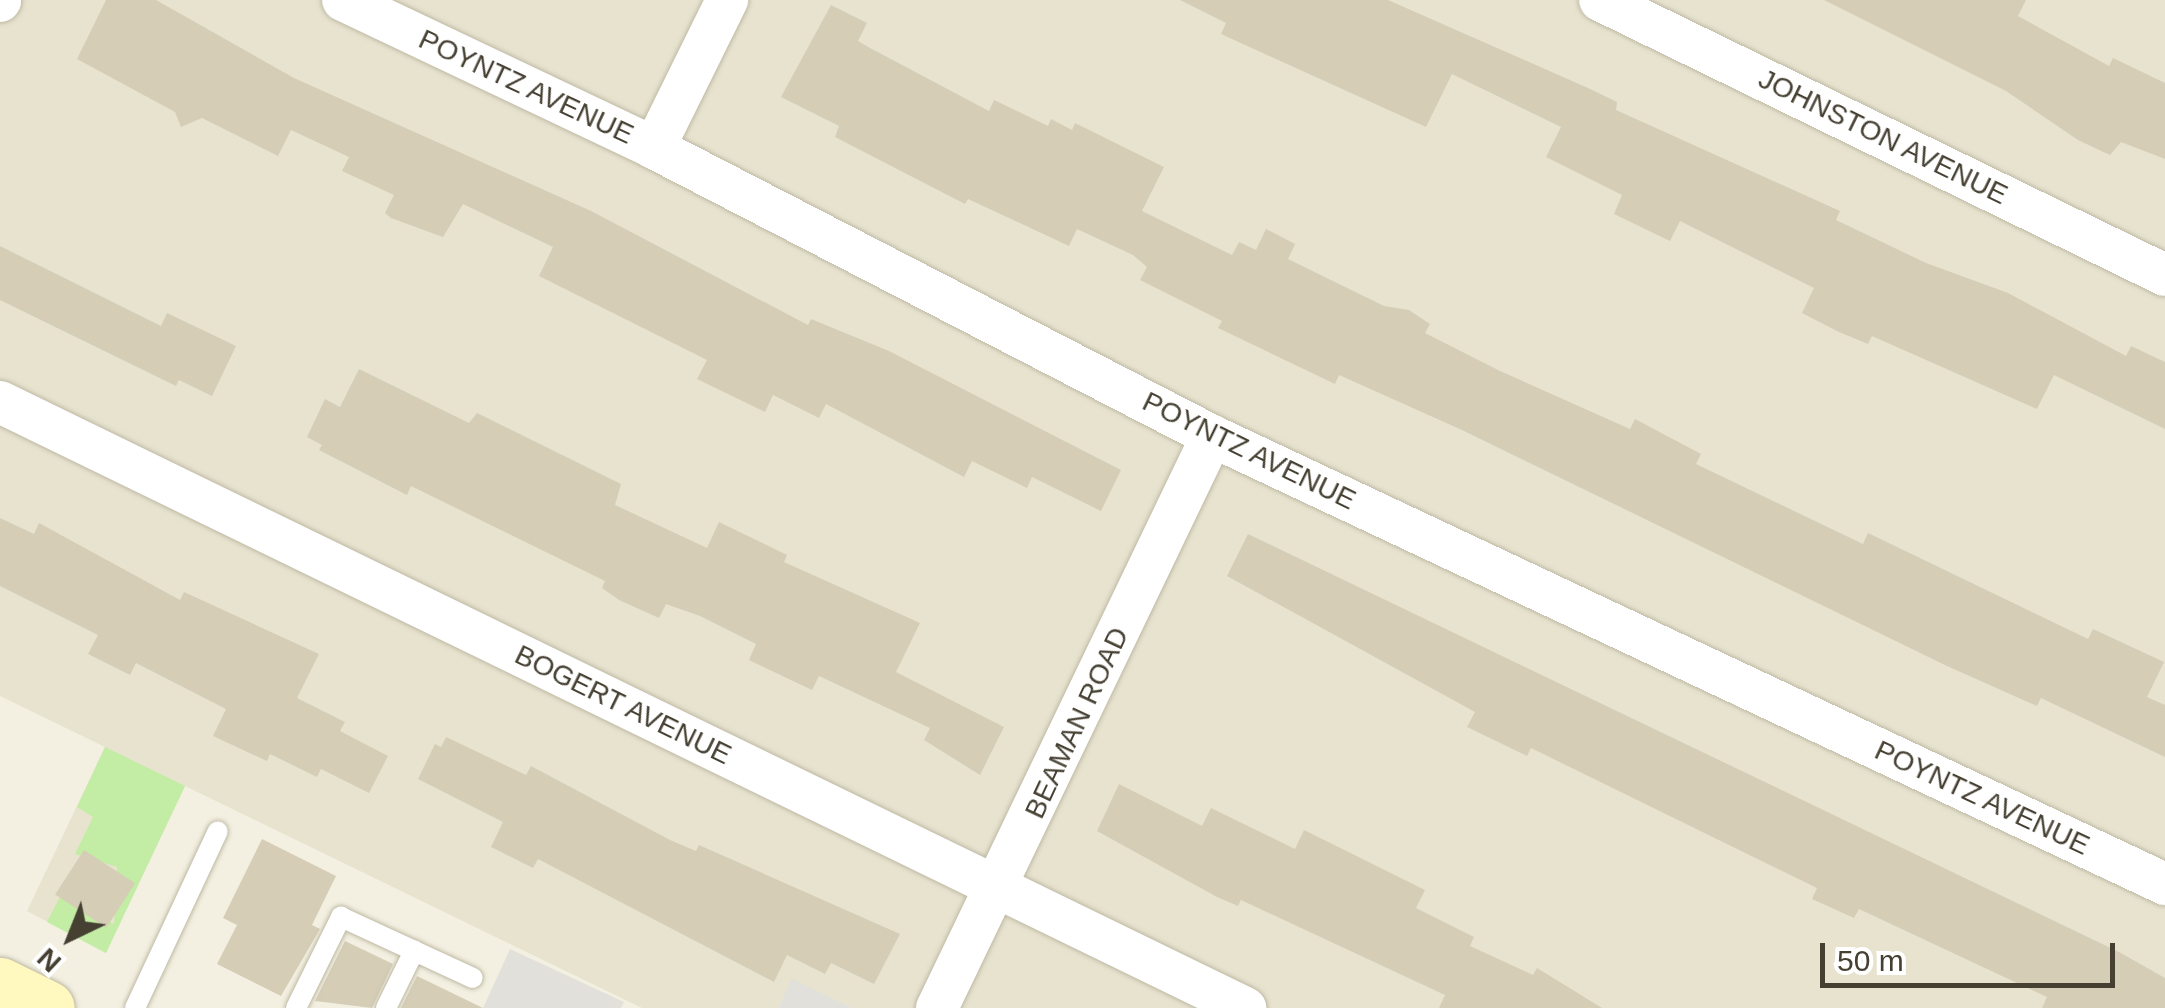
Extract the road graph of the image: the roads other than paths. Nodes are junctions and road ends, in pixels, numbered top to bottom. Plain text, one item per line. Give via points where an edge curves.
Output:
1 (343, 0) edge
2 (728, 0) edge
3 (1600, 0) edge
4 (654, 148) junction
5 (2165, 275) edge
6 (0, 402) edge
7 (1212, 436) junction
8 (218, 831) dead end
9 (2165, 884) edge
10 (997, 887) junction
11 (414, 951) junction
12 (473, 978) dead end
13 (0, 985) edge
14 (47, 1008) edge
15 (135, 1008) edge
16 (296, 1008) edge
17 (386, 1008) edge
18 (937, 1008) edge
19 (1246, 1008) edge

1 - 4 street, POYNTZ AVENUE
2 - 4 street
3 - 5 street, JOHNSTON AVENUE
4 - 7 street, POYNTZ AVENUE
6 - 10 street, BOGERT AVENUE
7 - 9 street, POYNTZ AVENUE
7 - 10 street, BEAMAN ROAD
8 - 15 lane
10 - 18 street, BEAMAN ROAD
10 - 19 street, BOGERT AVENUE
11 - 12 lane
11 - 16 lane via 341,918
11 - 17 lane
13 - 14 main road

